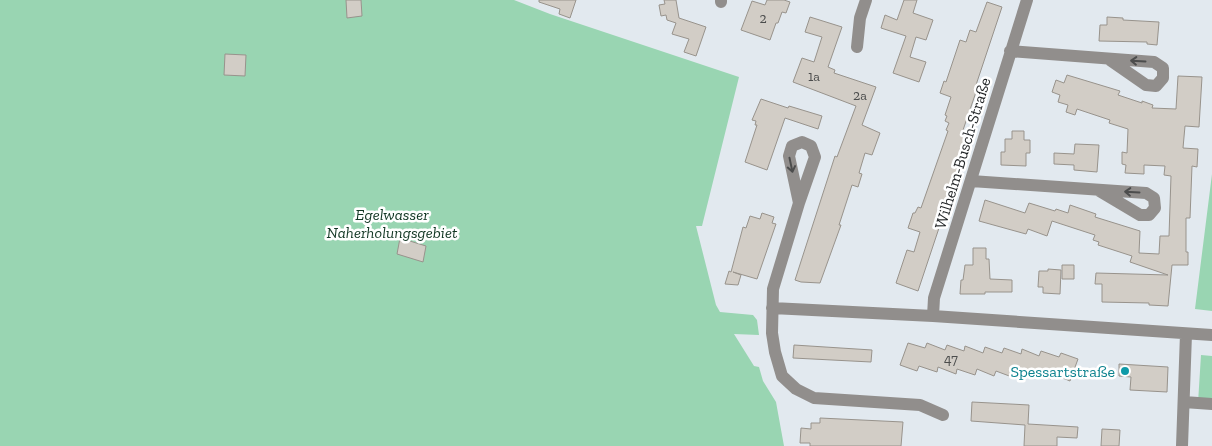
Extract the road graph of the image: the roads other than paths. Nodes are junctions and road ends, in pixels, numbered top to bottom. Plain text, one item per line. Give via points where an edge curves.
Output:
1 (866, 0) edge
2 (1027, 0) edge
3 (857, 47) dead end
4 (1010, 51) junction
5 (1110, 60) dead end
6 (971, 181) junction
7 (1098, 190) dead end
8 (799, 203) dead end
9 (772, 308) junction
10 (933, 316) junction
11 (1186, 334) junction
12 (1212, 336) edge
13 (1184, 402) junction
14 (1212, 404) edge
15 (943, 415) dead end
16 (1182, 446) edge

1 - 3 street via 860,18
2 - 4 street, Wilhelm-Busch-Straße
4 - 5 street
4 - 6 street, Wilhelm-Busch-Straße
6 - 7 street
6 - 10 street, Wilhelm-Busch-Straße via 934,298
8 - 9 street via 773,289
9 - 10 street
9 - 15 street via 772,332 782,376 796,390 814,398 920,405
10 - 11 street
11 - 12 street
11 - 13 street
13 - 14 street
13 - 16 street

